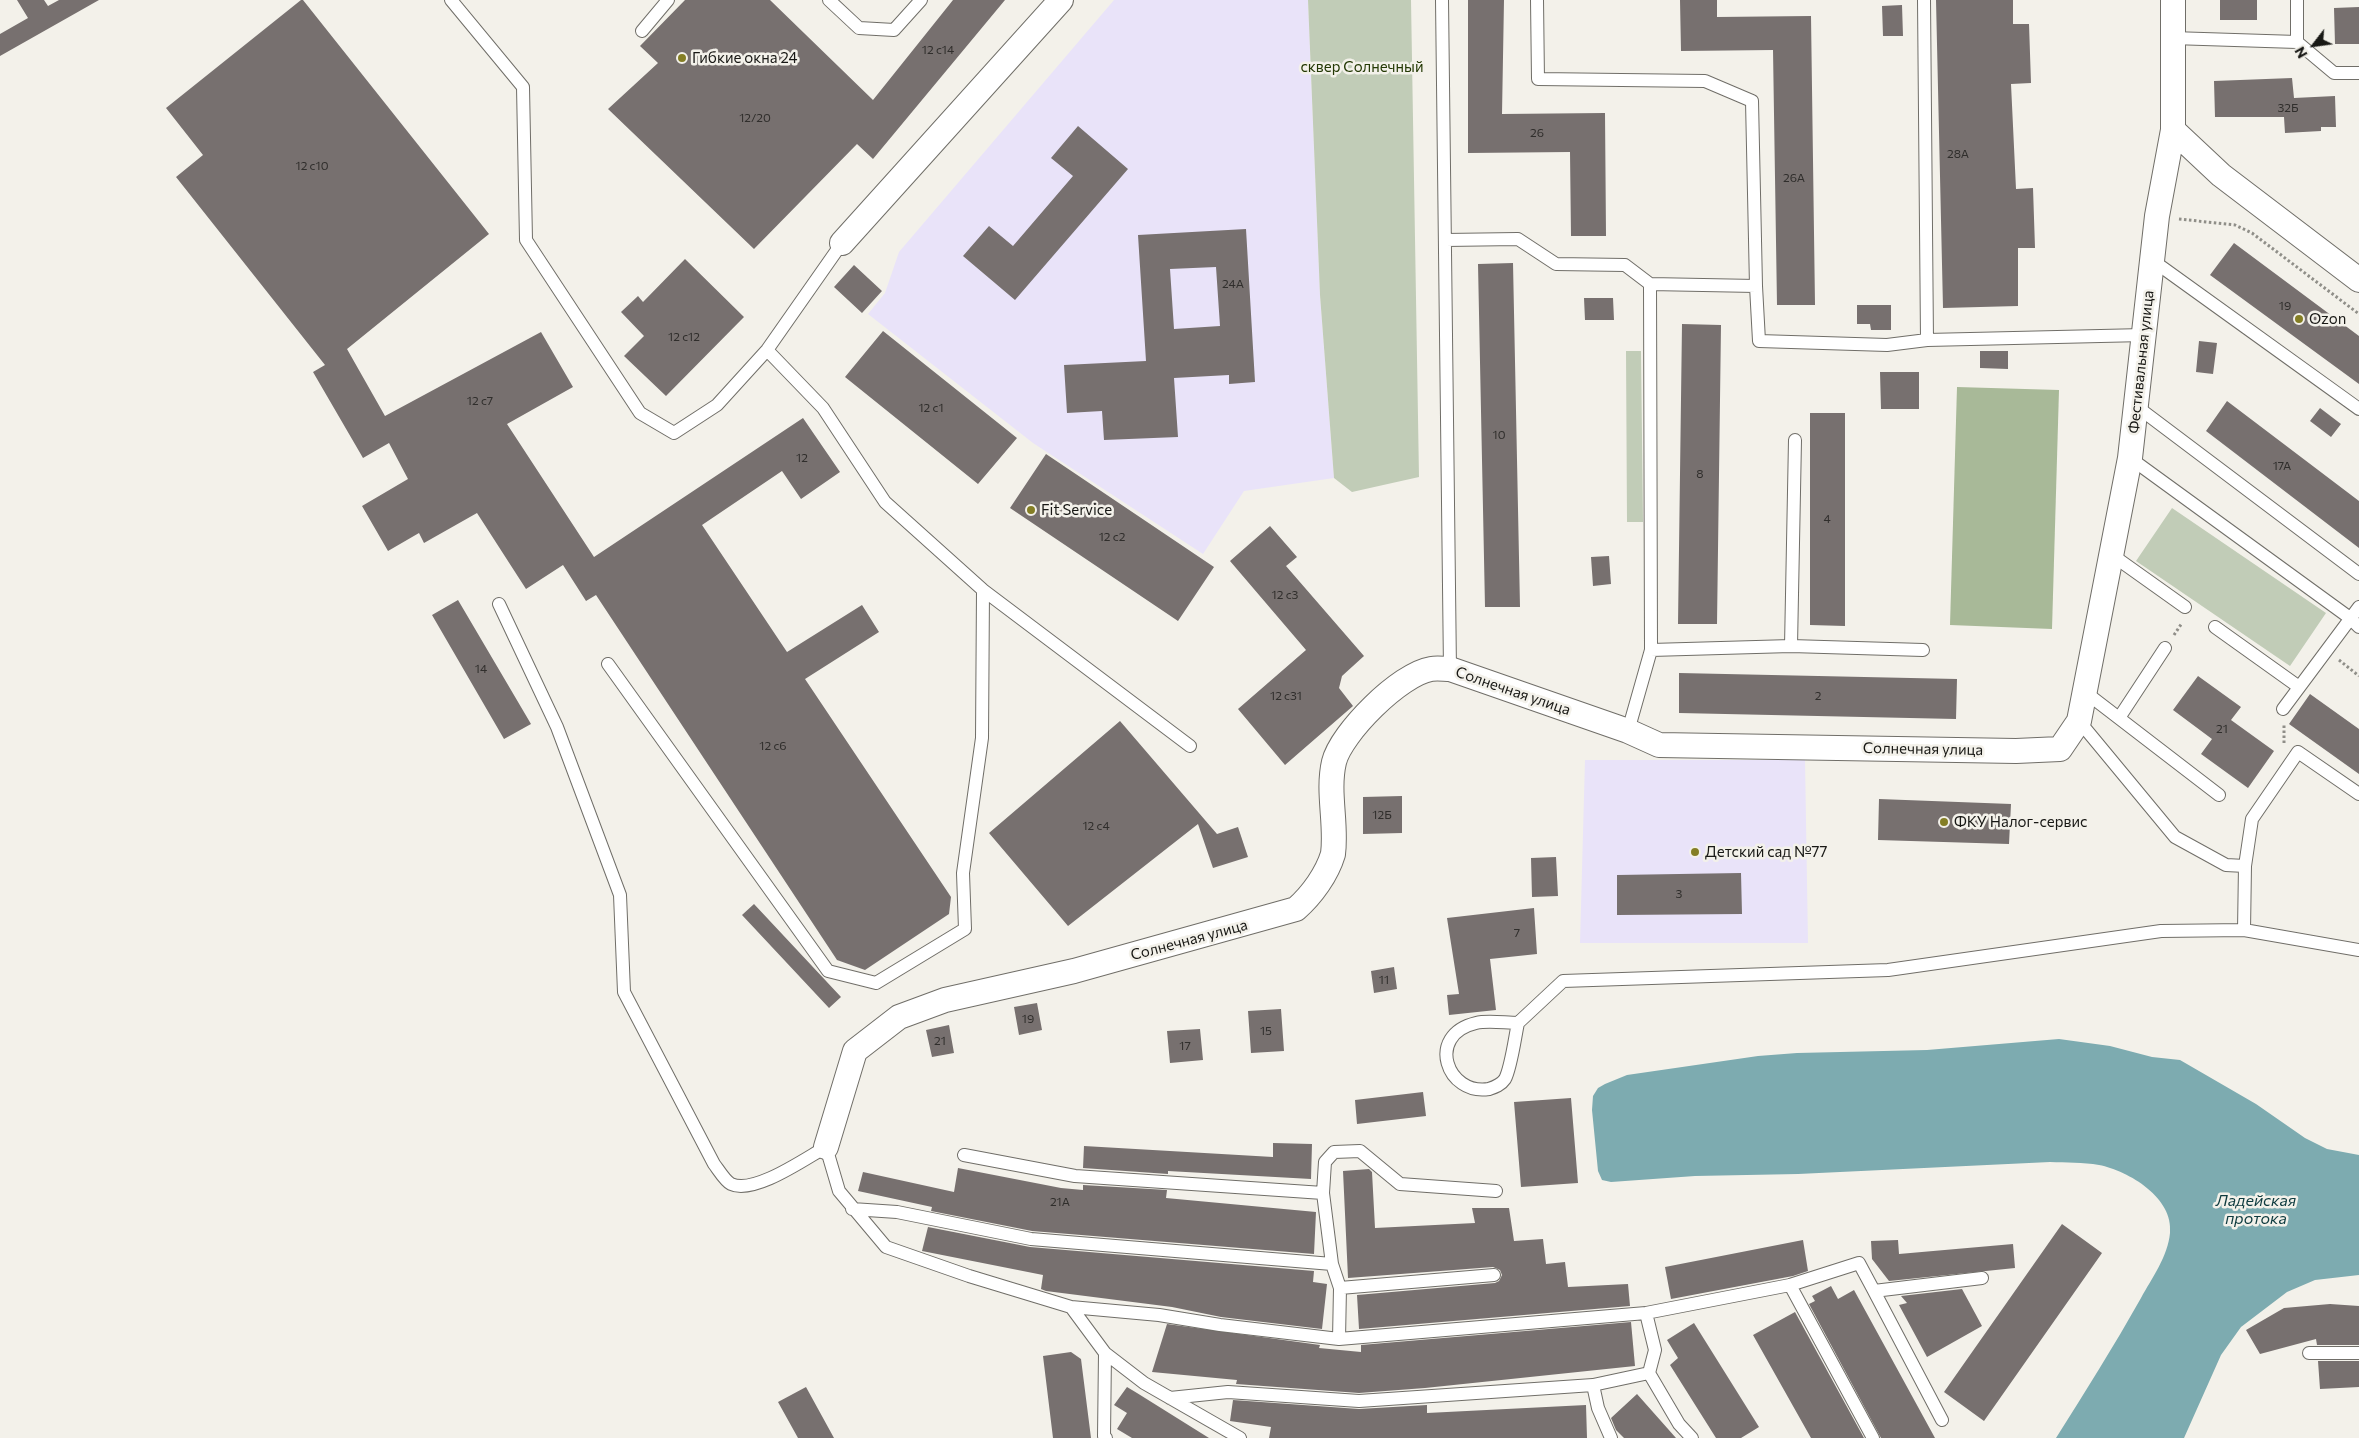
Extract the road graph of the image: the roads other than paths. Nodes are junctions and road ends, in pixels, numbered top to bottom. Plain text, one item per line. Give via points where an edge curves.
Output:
1 (451, 0) edge
2 (668, 0) edge
3 (829, 0) edge
4 (921, 0) edge
5 (1061, 0) edge
6 (1442, 0) edge
7 (1537, 0) edge
8 (1924, 0) edge
9 (2173, 0) edge
10 (2296, 0) edge
11 (642, 30) dead end
12 (2172, 38) junction
13 (2297, 42) junction
14 (2359, 73) edge
15 (2173, 130) junction
16 (1445, 240) junction
17 (842, 243) joint
18 (2152, 260) junction
19 (2359, 280) edge
20 (1650, 284) junction
21 (1756, 286) junction
22 (2144, 335) junction
23 (1927, 340) junction
24 (767, 350) junction
25 (2136, 406) junction
26 (2359, 409) edge
27 (1795, 440) dead end
28 (2130, 458) junction
29 (2112, 555) junction
30 (2359, 574) edge
31 (983, 590) junction
32 (499, 604) dead end
33 (2359, 608) edge
34 (2185, 612) road end
35 (2355, 623) edge
36 (2214, 627) dead end
37 (1791, 646) junction
38 (2165, 648) road end
39 (1651, 650) junction
40 (1923, 650) dead end
41 (608, 664) dead end
42 (1450, 669) junction
43 (2299, 687) junction
44 (2085, 692) junction
45 (2283, 710) dead end
46 (2119, 718) junction
47 (2079, 721) junction
48 (1628, 731) junction
49 (1190, 746) dead end
50 (2359, 794) edge
51 (2219, 795) dead end
52 (2245, 866) junction
53 (2244, 930) junction
54 (2359, 950) edge
55 (1518, 1023) junction
56 (826, 1147) junction
57 (964, 1155) dead end
58 (1496, 1191) dead end
59 (1323, 1193) junction
60 (852, 1209) junction
61 (1332, 1264) junction
62 (1494, 1275) dead end
63 (1982, 1278) dead end
64 (1790, 1285) junction
65 (1340, 1288) junction
66 (1874, 1291) junction
67 (1070, 1307) junction
68 (1646, 1314) junction
69 (1339, 1340) junction
70 (1105, 1353) junction
71 (2309, 1353) dead end
72 (2359, 1353) edge
73 (1649, 1373) junction
74 (1593, 1385) junction
75 (1170, 1398) junction
76 (1942, 1420) dead end
77 (1106, 1438) edge
78 (1240, 1438) edge
79 (1611, 1438) edge
80 (1692, 1438) edge
81 (1873, 1438) edge

1 - 24 lane via 523,87 526,240 640,414 674,433 717,405
2 - 11 lane
3 - 4 lane via 859,28 894,30
5 - 17 street
6 - 16 lane
7 - 21 lane via 1538,79 1705,81 1752,101
8 - 23 lane
9 - 12 street, Фестивальная улица
10 - 13 lane
12 - 13 lane
12 - 15 street, Фестивальная улица
13 - 14 lane via 2334,73
15 - 18 street, Фестивальная улица
15 - 19 street via 2221,175
16 - 20 lane via 1518,239 1556,264 1625,265
16 - 42 lane
17 - 24 lane
18 - 22 street, Фестивальная улица
18 - 26 lane
20 - 21 lane
20 - 39 lane
21 - 23 lane via 1758,341 1887,345
22 - 23 lane
22 - 25 street, Фестивальная улица
24 - 31 lane via 823,408 885,502
25 - 28 street, Фестивальная улица
25 - 30 lane
27 - 37 lane
28 - 29 street, Фестивальная улица
28 - 35 lane
29 - 34 lane
29 - 44 street, Фестивальная улица
31 - 41 lane via 982,738 963,873 965,929 876,983 828,971
31 - 49 lane
32 - 56 lane via 557,727 620,895 624,992 714,1164 731,1184 745,1186 776,1176
33 - 35 lane
35 - 43 lane via 2326,651
36 - 43 lane
37 - 39 lane
37 - 40 lane
38 - 46 lane
39 - 48 lane
42 - 48 street, Солнечная улица
42 - 56 street, Солнечная улица via 1431,669 1400,684 1366,715 1338,749 1332,780 1333,854 1330,866 1306,900 1296,908 1074,971 945,1000 899,1016 855,1051
43 - 45 lane
44 - 46 lane
44 - 47 street, Фестивальная улица
46 - 51 lane
47 - 48 street, Солнечная улица via 2060,749 2016,751 1659,745
47 - 52 lane via 2175,837 2226,865
50 - 52 lane via 2298,752 2252,819
52 - 53 lane
53 - 54 lane
53 - 55 lane via 2161,931 1888,970 1563,981
55 - 55 lane via 1477,1022 1459,1029 1448,1044 1449,1070 1464,1085 1480,1090 1496,1087 1505,1079
56 - 60 lane via 840,1191
57 - 59 lane via 1075,1176
58 - 59 lane via 1400,1184 1360,1151 1334,1152 1324,1162
59 - 61 lane
60 - 61 lane via 897,1212 1031,1239
60 - 67 lane via 886,1247
61 - 65 lane
62 - 65 lane
63 - 66 lane
64 - 66 lane via 1859,1264
64 - 68 lane
64 - 81 lane
65 - 69 lane
66 - 76 lane
67 - 69 lane via 1159,1315
67 - 70 lane
68 - 69 lane
68 - 73 lane via 1656,1350
70 - 75 lane
70 - 77 lane
71 - 72 lane
73 - 74 lane
73 - 80 lane via 1679,1424
74 - 75 lane via 1359,1401 1228,1392
74 - 79 lane via 1598,1408
75 - 78 lane

